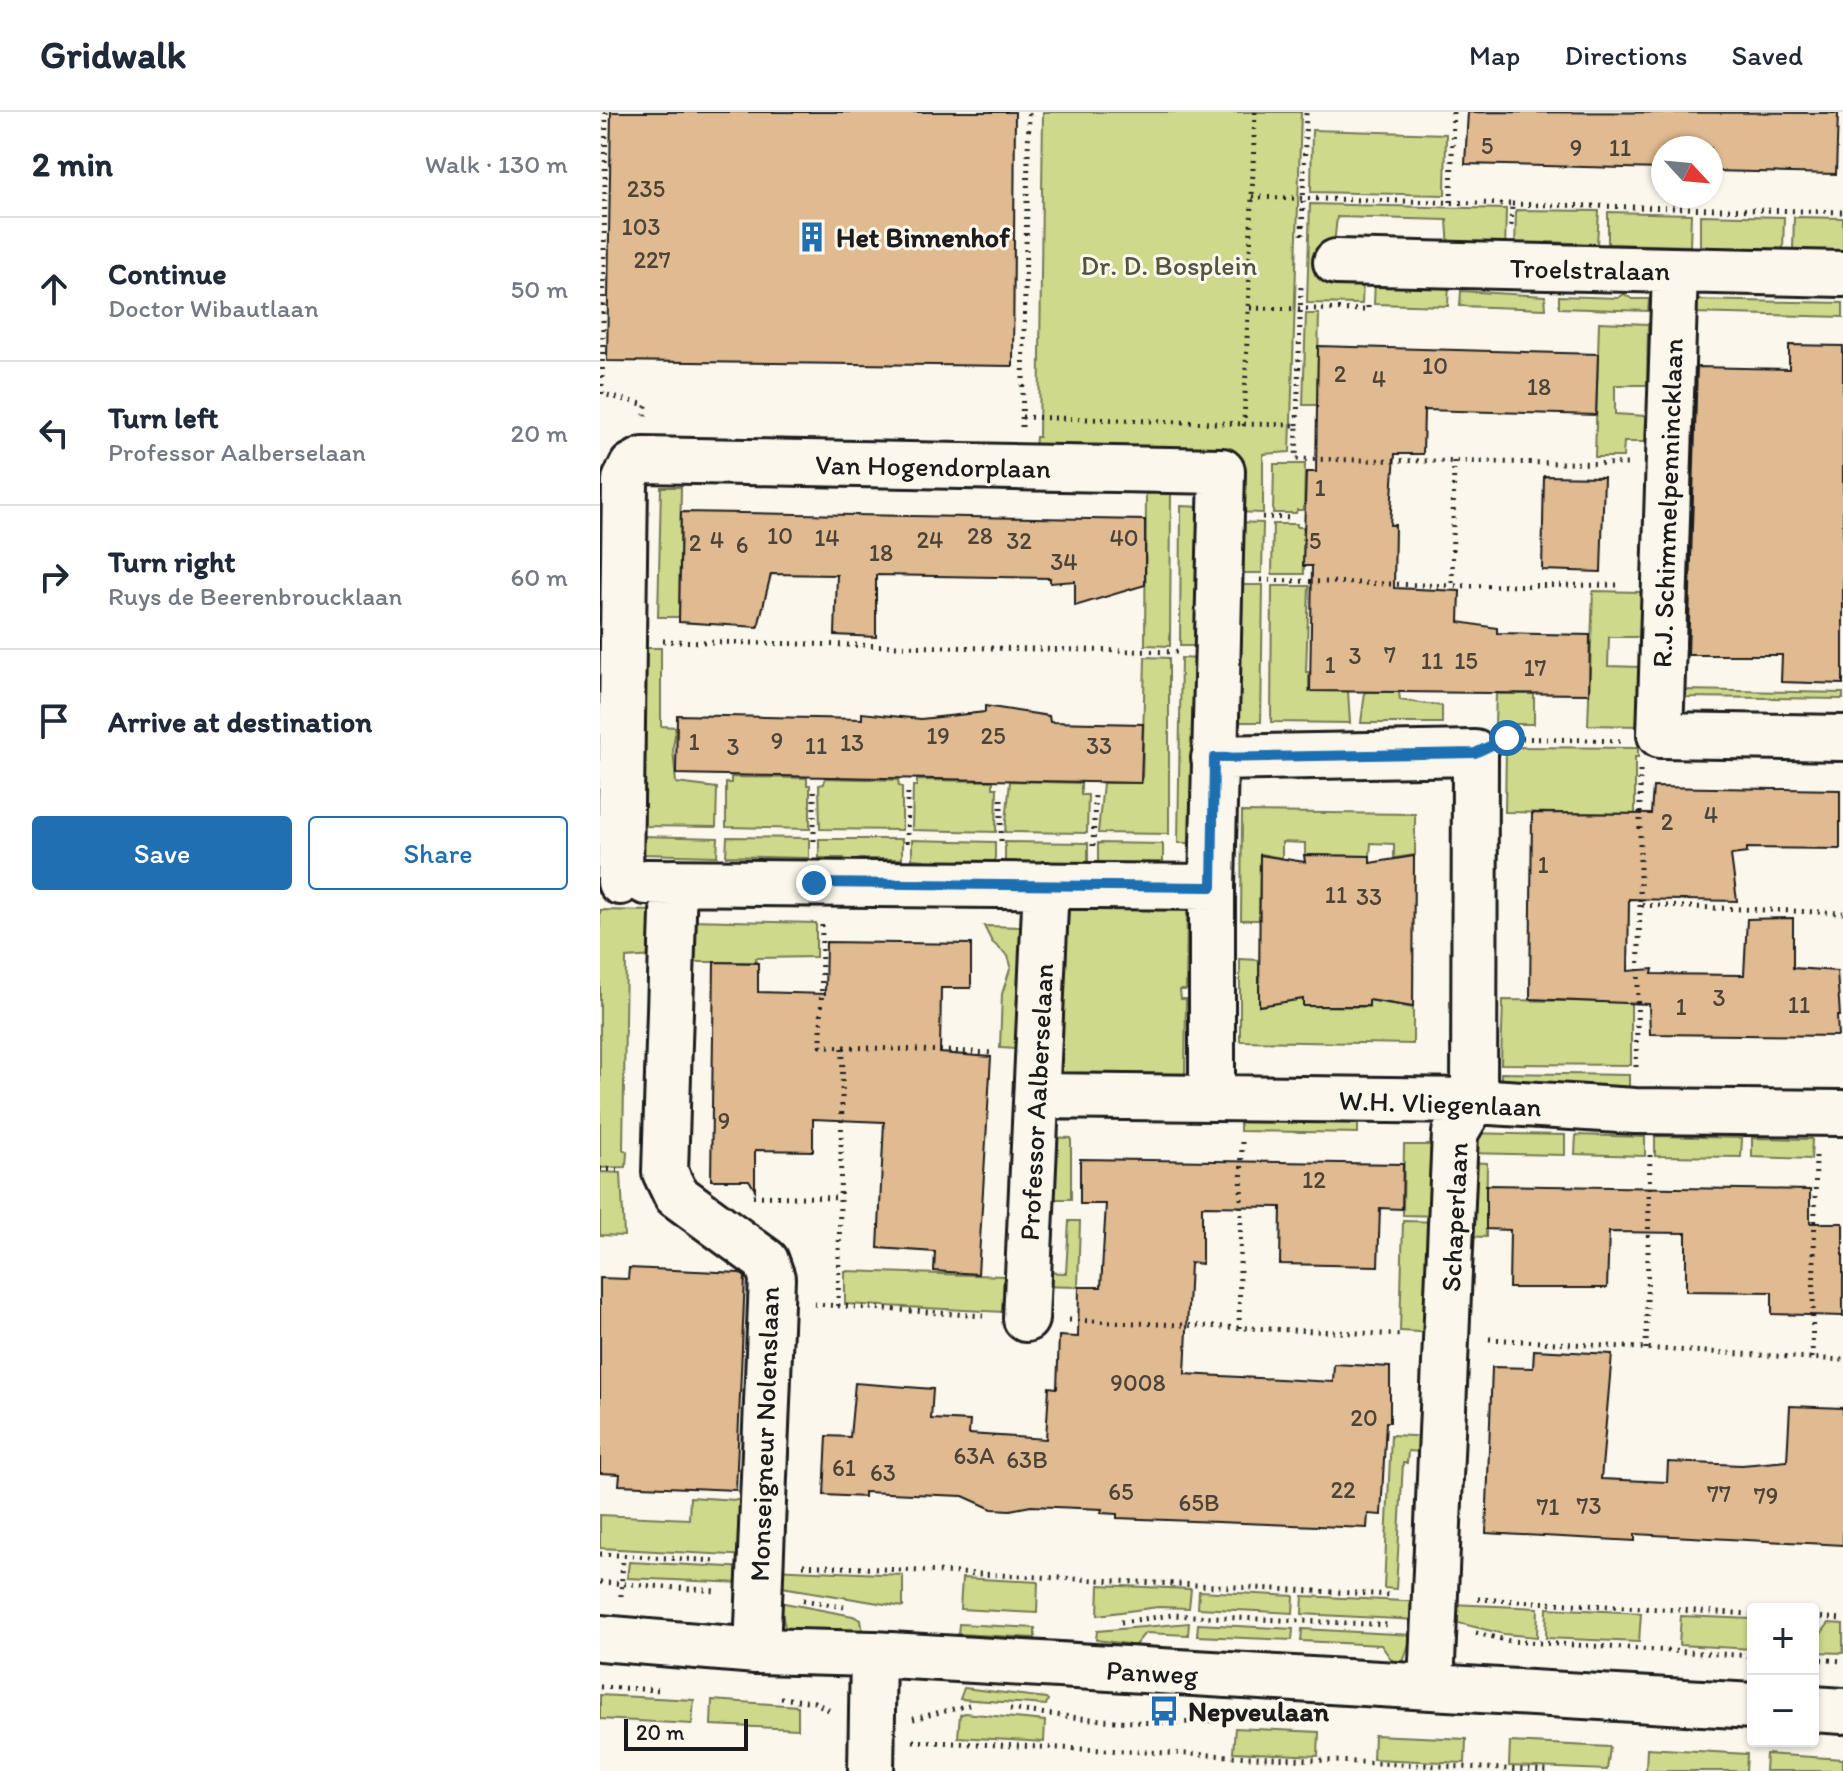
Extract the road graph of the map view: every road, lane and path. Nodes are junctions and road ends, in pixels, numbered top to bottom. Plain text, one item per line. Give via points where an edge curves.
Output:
1 (606, 112) edge
2 (1029, 112) edge
3 (1255, 112) edge
4 (1453, 112) edge
5 (1252, 197) junction
6 (1512, 204) dead end
7 (1843, 212) edge
8 (1336, 262) dead end
9 (1675, 271) junction
10 (1843, 274) edge
11 (601, 394) edge
12 (1022, 417) junction
13 (1244, 424) junction
14 (643, 460) junction
15 (1454, 461) junction
16 (1670, 464) junction
17 (1019, 467) junction
18 (1219, 576) junction
19 (1662, 585) junction
20 (1452, 586) junction
21 (622, 641) junction
22 (1216, 652) junction
23 (1843, 738) edge
24 (1650, 739) junction
25 (1475, 753) junction
26 (1214, 758) junction
27 (814, 790) dead end
28 (610, 882) edge
29 (674, 882) junction
30 (1046, 885) junction
31 (1212, 887) junction
32 (818, 901) junction
33 (1640, 905) junction
34 (1843, 913) edge
35 (843, 1048) junction
36 (1038, 1075) junction
37 (1212, 1098) junction
38 (1474, 1101) junction
39 (1643, 1111) junction
40 (1830, 1113) edge
41 (1242, 1135) dead end
42 (751, 1196) dead end
43 (841, 1198) junction
44 (831, 1253) dead end
45 (840, 1253) junction
46 (771, 1300) junction
47 (838, 1306) junction
48 (1026, 1319) junction
49 (1239, 1328) junction
50 (1448, 1337) junction
51 (1646, 1349) junction
52 (1812, 1358) junction
53 (1843, 1360) edge
54 (600, 1554) edge
55 (623, 1556) junction
56 (759, 1563) junction
57 (1436, 1612) junction
58 (1747, 1614) edge
59 (1819, 1617) edge
60 (603, 1618) edge
61 (1843, 1619) edge
62 (1109, 1624) dead end
63 (757, 1651) junction
64 (873, 1654) junction
65 (1747, 1656) edge
66 (1819, 1659) edge
67 (1843, 1661) edge
68 (1431, 1685) junction
69 (1747, 1706) edge
70 (1819, 1709) edge
71 (1164, 1711) dead end
72 (1843, 1711) edge
73 (1162, 1725) dead end
74 (872, 1754) edge
75 (1547, 1771) edge

1 - 11 path
2 - 12 path
3 - 5 path
4 - 5 path via 1451,202
5 - 13 path
6 - 7 path
8 - 9 street, Troelstralaan
9 - 10 street, Troelstralaan
9 - 16 street, R.J. Schimmelpennincklaan
11 - 14 path via 646,405
12 - 13 path
12 - 17 path
13 - 15 path via 1297,425 1296,459
14 - 17 street, Van Hogendorplaan
14 - 21 street via 632,466 625,480
15 - 16 path
15 - 20 path
16 - 19 street, R.J. Schimmelpennincklaan
17 - 18 street, Van Hogendorplaan via 1222,471
18 - 20 path
18 - 22 street
19 - 20 path
19 - 24 street, R.J. Schimmelpennincklaan
21 - 22 path
21 - 28 street
22 - 26 street
23 - 24 street
24 - 25 path via 1507,738
24 - 33 path
25 - 26 street
25 - 38 street, Schaperlaan
26 - 31 street
27 - 32 path
28 - 29 street
29 - 32 street
29 - 46 street, Monseigneur Nolenslaan via 665,1172 676,1195 766,1261
30 - 31 street
30 - 32 street
30 - 36 street, Professor Aalberselaan
31 - 37 street
32 - 35 path via 821,1046
33 - 34 path
33 - 39 path
35 - 36 path
35 - 43 path
36 - 37 street, W.H. Vliegenlaan
36 - 48 street, Professor Aalberselaan
37 - 38 street, W.H. Vliegenlaan
38 - 39 street, W.H. Vliegenlaan
38 - 50 street, Schaperlaan via 1455,1133
39 - 40 street, W.H. Vliegenlaan
39 - 51 path
40 - 52 path
41 - 49 path
42 - 43 path
43 - 45 path
44 - 45 path
45 - 47 path
46 - 47 path
46 - 56 street, Monseigneur Nolenslaan
47 - 48 path
48 - 49 path
49 - 50 path
50 - 51 path
50 - 57 street, Schaperlaan
51 - 52 path
52 - 53 path
54 - 55 path
55 - 56 path
55 - 60 path via 621,1599
56 - 57 path
56 - 63 street, Monseigneur Nolenslaan
57 - 58 path
57 - 62 path via 1172,1615
57 - 65 path via 1510,1641
57 - 68 street, Schaperlaan
59 - 61 path
60 - 63 street, Panweg
63 - 64 street, Panweg
64 - 68 street, Panweg
64 - 74 street
66 - 67 path
68 - 69 street, Panweg
70 - 72 street
71 - 73 path
74 - 75 path

